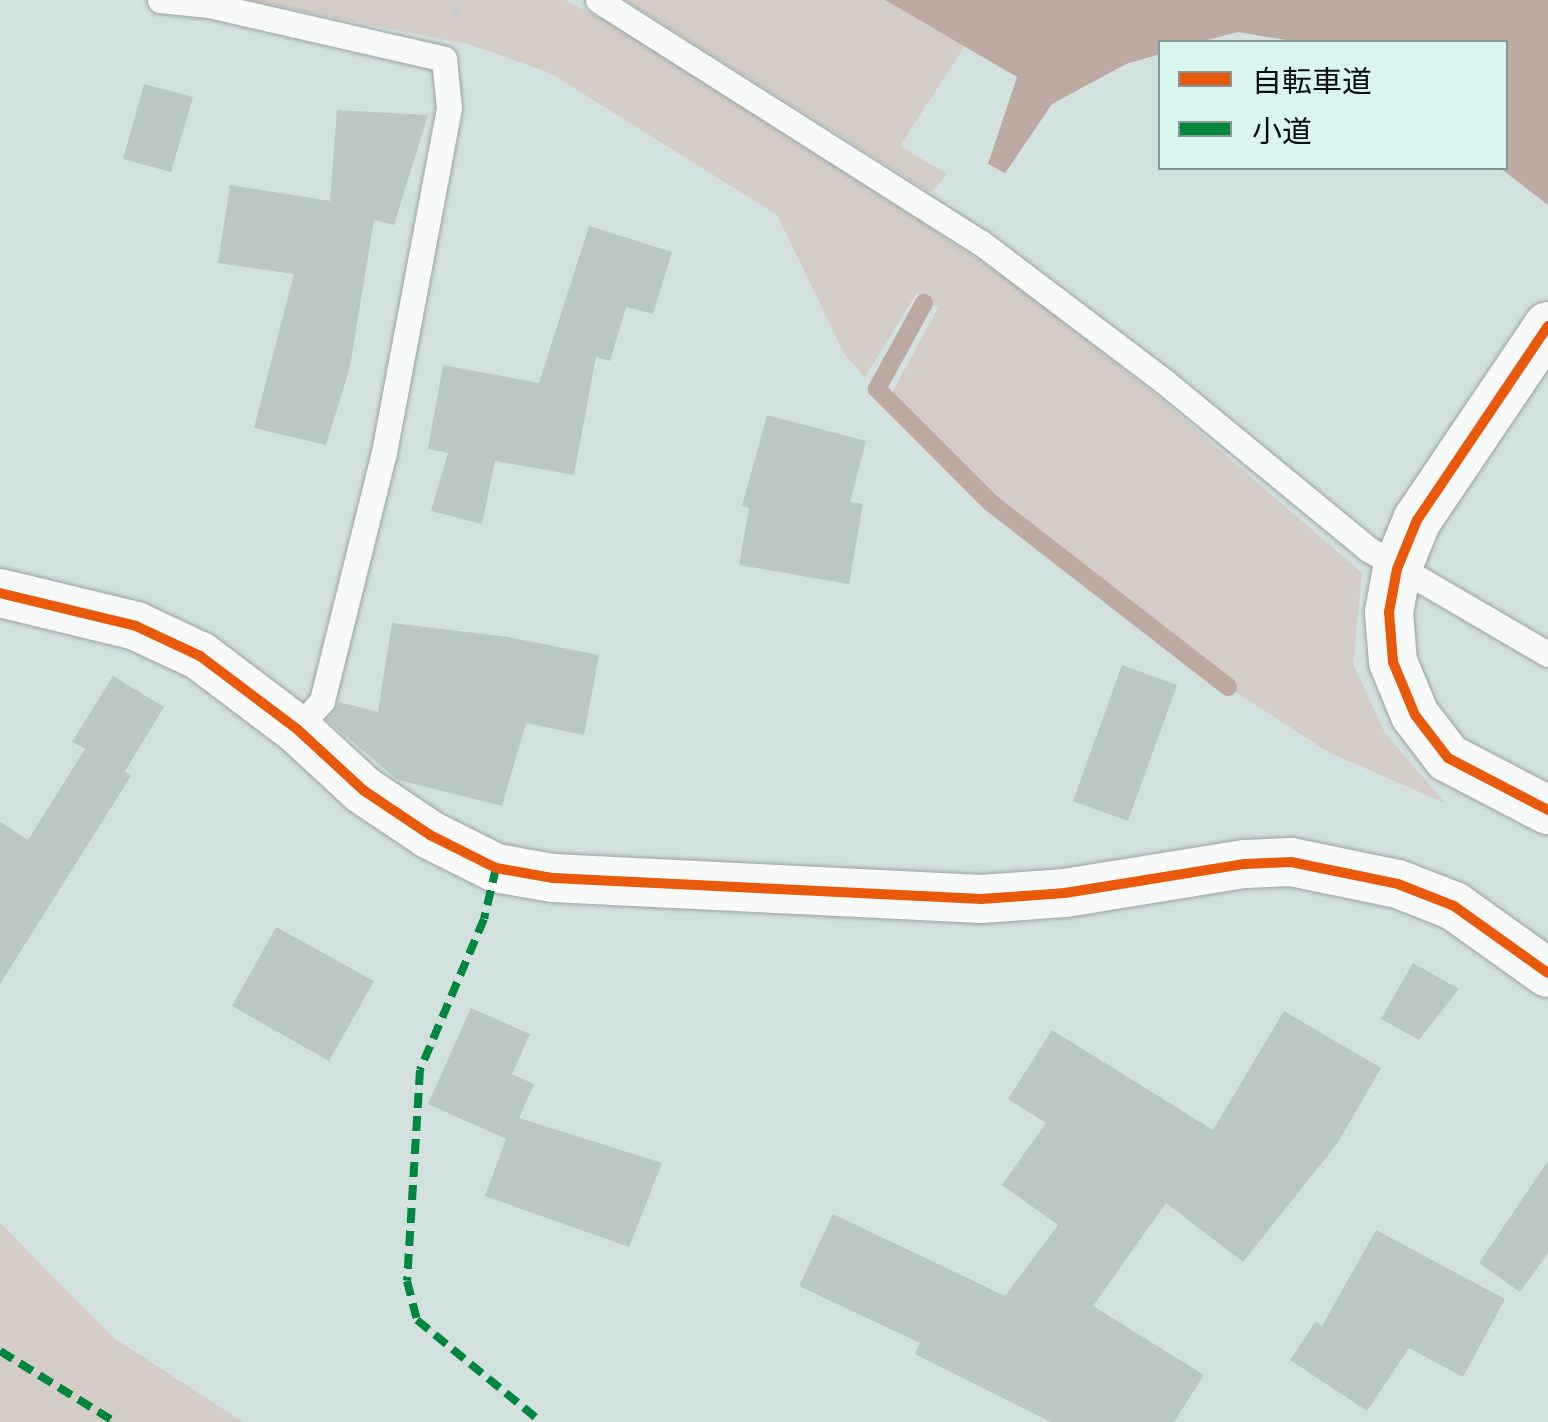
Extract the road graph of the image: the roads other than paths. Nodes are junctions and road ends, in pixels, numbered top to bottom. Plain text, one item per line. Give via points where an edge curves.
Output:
1 (160, 0) edge
2 (598, 0) edge
3 (1548, 326) edge
4 (1397, 568) junction
5 (0, 593) edge
6 (1548, 654) edge
7 (297, 729) junction
8 (1548, 810) edge
9 (1548, 972) edge

1 - 7 lane via 444,59 449,108 383,456 322,702
2 - 4 lane via 1034,279
3 - 4 street via 1417,520
4 - 6 lane
4 - 8 street via 1389,612 1392,662 1416,715 1448,758
5 - 7 street via 136,626 200,656
7 - 9 street via 363,790 496,868 572,879 980,899 1065,894 1291,862 1398,884 1454,906

